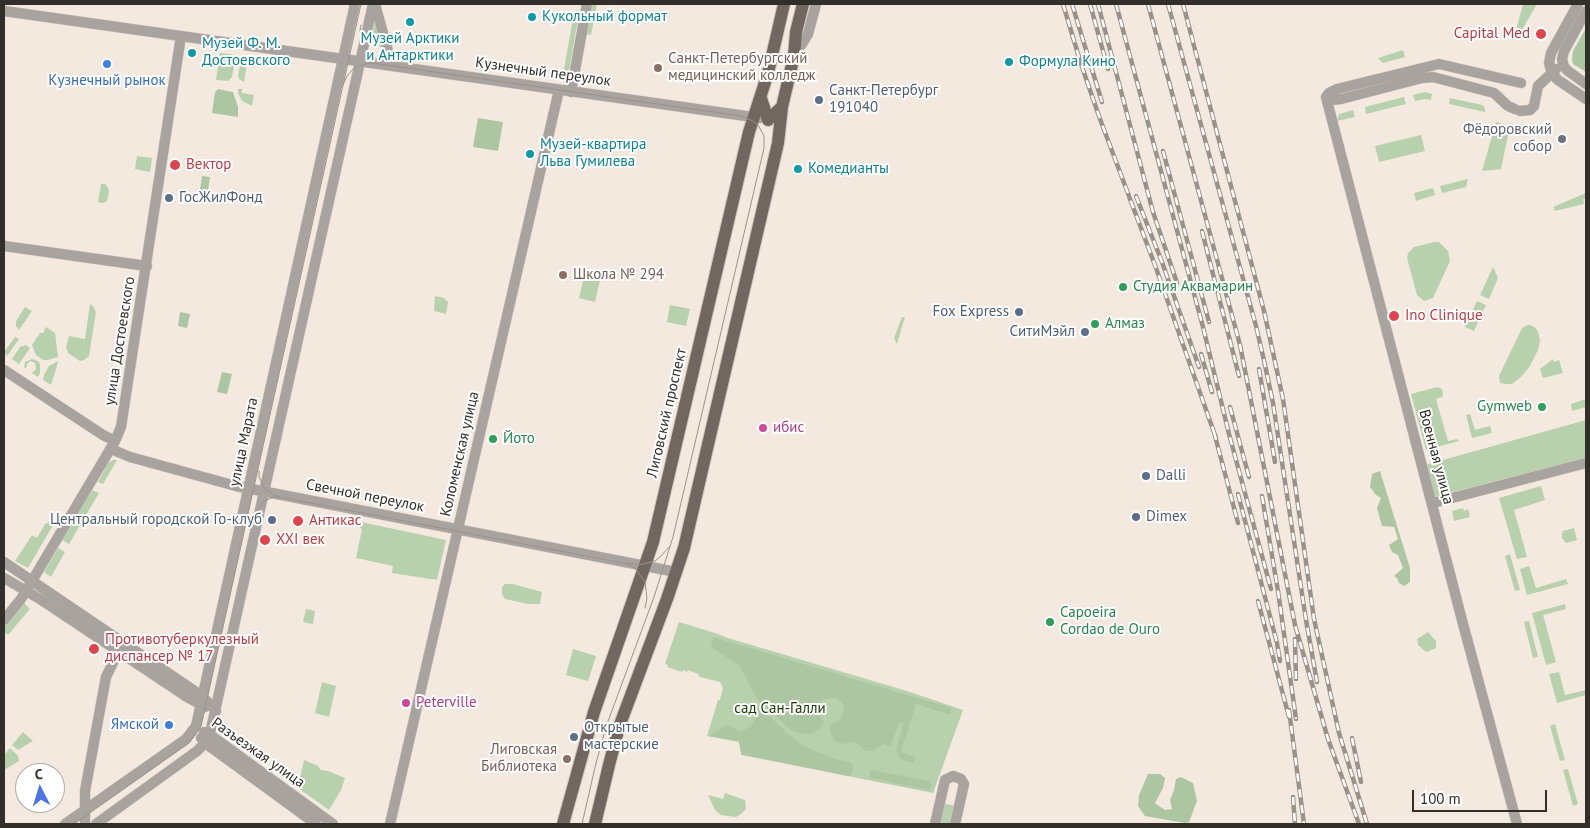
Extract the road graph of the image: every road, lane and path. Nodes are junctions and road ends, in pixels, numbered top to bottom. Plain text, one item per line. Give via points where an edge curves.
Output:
1 (355, 4) edge
2 (374, 4) edge
3 (587, 4) edge
4 (784, 4) edge
5 (803, 4) edge
6 (816, 4) edge
7 (1578, 4) edge
8 (4, 11) edge
9 (1586, 11) edge
10 (181, 36) junction
11 (794, 56) junction
12 (343, 59) junction
13 (360, 62) junction
14 (1563, 64) junction
15 (392, 66) junction
16 (1552, 74) junction
17 (1586, 84) edge
18 (1538, 86) junction
19 (559, 90) junction
20 (571, 92) junction
21 (1326, 97) junction
22 (761, 98) junction
23 (1586, 99) edge
24 (754, 118) junction
25 (774, 120) junction
26 (4, 246) edge
27 (147, 266) junction
28 (4, 370) edge
29 (113, 445) junction
30 (1586, 463) edge
31 (249, 489) junction
32 (265, 491) junction
33 (1433, 503) junction
34 (458, 530) junction
35 (4, 562) edge
36 (646, 566) junction
37 (676, 572) junction
38 (4, 578) edge
39 (32, 582) junction
40 (26, 592) junction
41 (4, 620) edge
42 (120, 647) junction
43 (201, 701) junction
44 (216, 711) junction
45 (195, 728) junction
46 (207, 738) junction
47 (85, 810) junction
48 (65, 824) edge
49 (85, 824) edge
50 (96, 824) edge
51 (316, 824) edge
52 (332, 824) edge
53 (390, 824) edge
54 (563, 824) edge
55 (595, 824) edge
56 (935, 824) edge
57 (956, 824) edge
58 (1517, 824) edge

1 - 12 street, улица Марата
2 - 13 street, улица Марата
2 - 15 street, улица Марата
3 - 20 street
4 - 22 main road, Лиговский проспект
5 - 11 main road
6 - 11 street via 808,34
7 - 16 street via 1550,53
8 - 10 street, Кузнечный переулок
9 - 14 street via 1564,51
10 - 12 street, Кузнечный переулок
10 - 27 street, улица Достоевского
11 - 25 main road via 782,107
12 - 13 street, Кузнечный переулок
12 - 31 street, улица Марата
13 - 15 street, Кузнечный переулок
13 - 32 street, улица Марата
14 - 16 street
14 - 17 street
15 - 19 street, Кузнечный переулок
16 - 18 street
16 - 23 street
18 - 21 street via 1439,64 1337,89
18 - 21 street via 1534,106 1530,110 1508,106 1494,93 1433,77 1341,99
19 - 20 street, Кузнечный переулок
19 - 34 street, Коломенская улица
20 - 24 street, Кузнечный переулок
21 - 33 street, Военная улица
22 - 24 main road, Лиговский проспект
22 - 25 main road
24 - 25 street, Кузнечный переулок
24 - 36 main road, Лиговский проспект
25 - 37 main road via 778,143
26 - 27 street
27 - 29 street, улица Достоевского via 122,420
28 - 29 street, Свечной переулок via 103,435
29 - 31 street, Свечной переулок via 123,455
29 - 39 street, улица Достоевского
30 - 33 street
31 - 32 street, Свечной переулок
31 - 43 street, улица Марата
32 - 34 street, Свечной переулок
32 - 44 street, улица Марата
33 - 58 street, Военная улица
34 - 36 street, Свечной переулок
34 - 53 street, Коломенская улица
35 - 39 street, Разъезжая улица
36 - 37 street, Свечной переулок
36 - 54 main road, Лиговский проспект via 594,712
37 - 55 main road via 618,733
38 - 40 street, Разъезжая улица
39 - 40 street, улица Достоевского
39 - 42 street, Разъезжая улица
40 - 41 street, улица Достоевского
40 - 42 street, Разъезжая улица
42 - 43 street, Разъезжая улица
42 - 47 street via 106,677 85,792
43 - 44 street, Разъезжая улица
43 - 45 street, улица Марата
44 - 46 street, улица Марата
45 - 46 street, Разъезжая улица
45 - 47 street via 186,739
46 - 50 street via 197,751
46 - 51 street, Разъезжая улица
46 - 52 street, Разъезжая улица
47 - 48 street
47 - 49 street
47 - 50 street
56 - 57 street via 945,780 953,776 961,778 964,784

